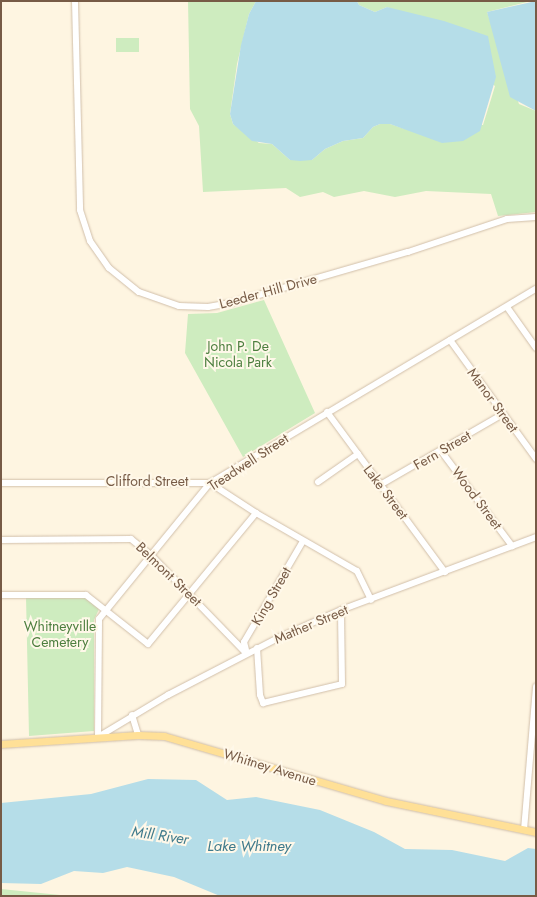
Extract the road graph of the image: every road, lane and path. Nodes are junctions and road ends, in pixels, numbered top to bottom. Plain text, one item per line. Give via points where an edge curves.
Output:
1 (75, 1) edge
2 (536, 217) edge
3 (536, 289) edge
4 (507, 307) junction
5 (450, 340) junction
6 (536, 348) edge
7 (327, 412) junction
8 (503, 414) junction
9 (441, 451) junction
10 (358, 454) junction
11 (536, 459) edge
12 (318, 482) dead end
13 (1, 483) edge
14 (210, 483) junction
15 (380, 486) junction
16 (256, 513) junction
17 (536, 537) edge
18 (1, 540) edge
19 (303, 541) junction
20 (512, 546) junction
21 (151, 555) junction
22 (445, 572) junction
23 (189, 593) junction
24 (1, 595) edge
25 (371, 600) junction
26 (341, 610) junction
27 (105, 611) junction
28 (257, 648) junction
29 (246, 653) junction
30 (536, 686) edge
31 (132, 716) junction
32 (138, 735) junction
33 (98, 737) junction
34 (1, 744) edge
35 (524, 830) junction
36 (536, 832) edge

1 - 2 street, Leeder Hill Drive via 76,159 80,210 90,241 109,268 139,292 179,306 208,307 231,303 408,252 507,219
3 - 4 street, Treadwell Street
4 - 5 street, Treadwell Street
4 - 6 street
5 - 7 street, Treadwell Street
5 - 8 street, Manor Street
7 - 10 street, Lake Street
7 - 14 street, Treadwell Street
8 - 9 street, Fern Street
8 - 11 street, Manor Street
9 - 15 street, Fern Street
9 - 20 street, Wood Street
10 - 12 street
10 - 15 street, Lake Street
13 - 14 street, Clifford Street
14 - 16 street
14 - 21 street, Treadwell Street
15 - 22 street, Lake Street
16 - 19 street
16 - 23 street
17 - 20 street, Mather Street
18 - 21 street, Belmont Street via 127,538 136,541
19 - 25 street via 357,571
19 - 29 street, King Street via 244,642
20 - 22 street, Mather Street
21 - 23 street, Belmont Street
21 - 27 street, Treadwell Street
22 - 25 street, Mather Street
23 - 27 street via 148,644
23 - 29 street, Belmont Street
24 - 27 street via 82,594
25 - 26 street, Mather Street
26 - 28 street, Mather Street
26 - 28 street via 342,684 263,703 260,696
27 - 33 street, Treadwell Street via 99,619 98,628
28 - 29 street, Mather Street
29 - 31 street, Mather Street
30 - 35 street
31 - 32 street
31 - 33 street, Mather Street
32 - 33 main road, Whitney Avenue
32 - 35 main road, Whitney Avenue via 176,739 386,801
33 - 34 main road, Whitney Avenue
35 - 36 main road, Whitney Avenue

